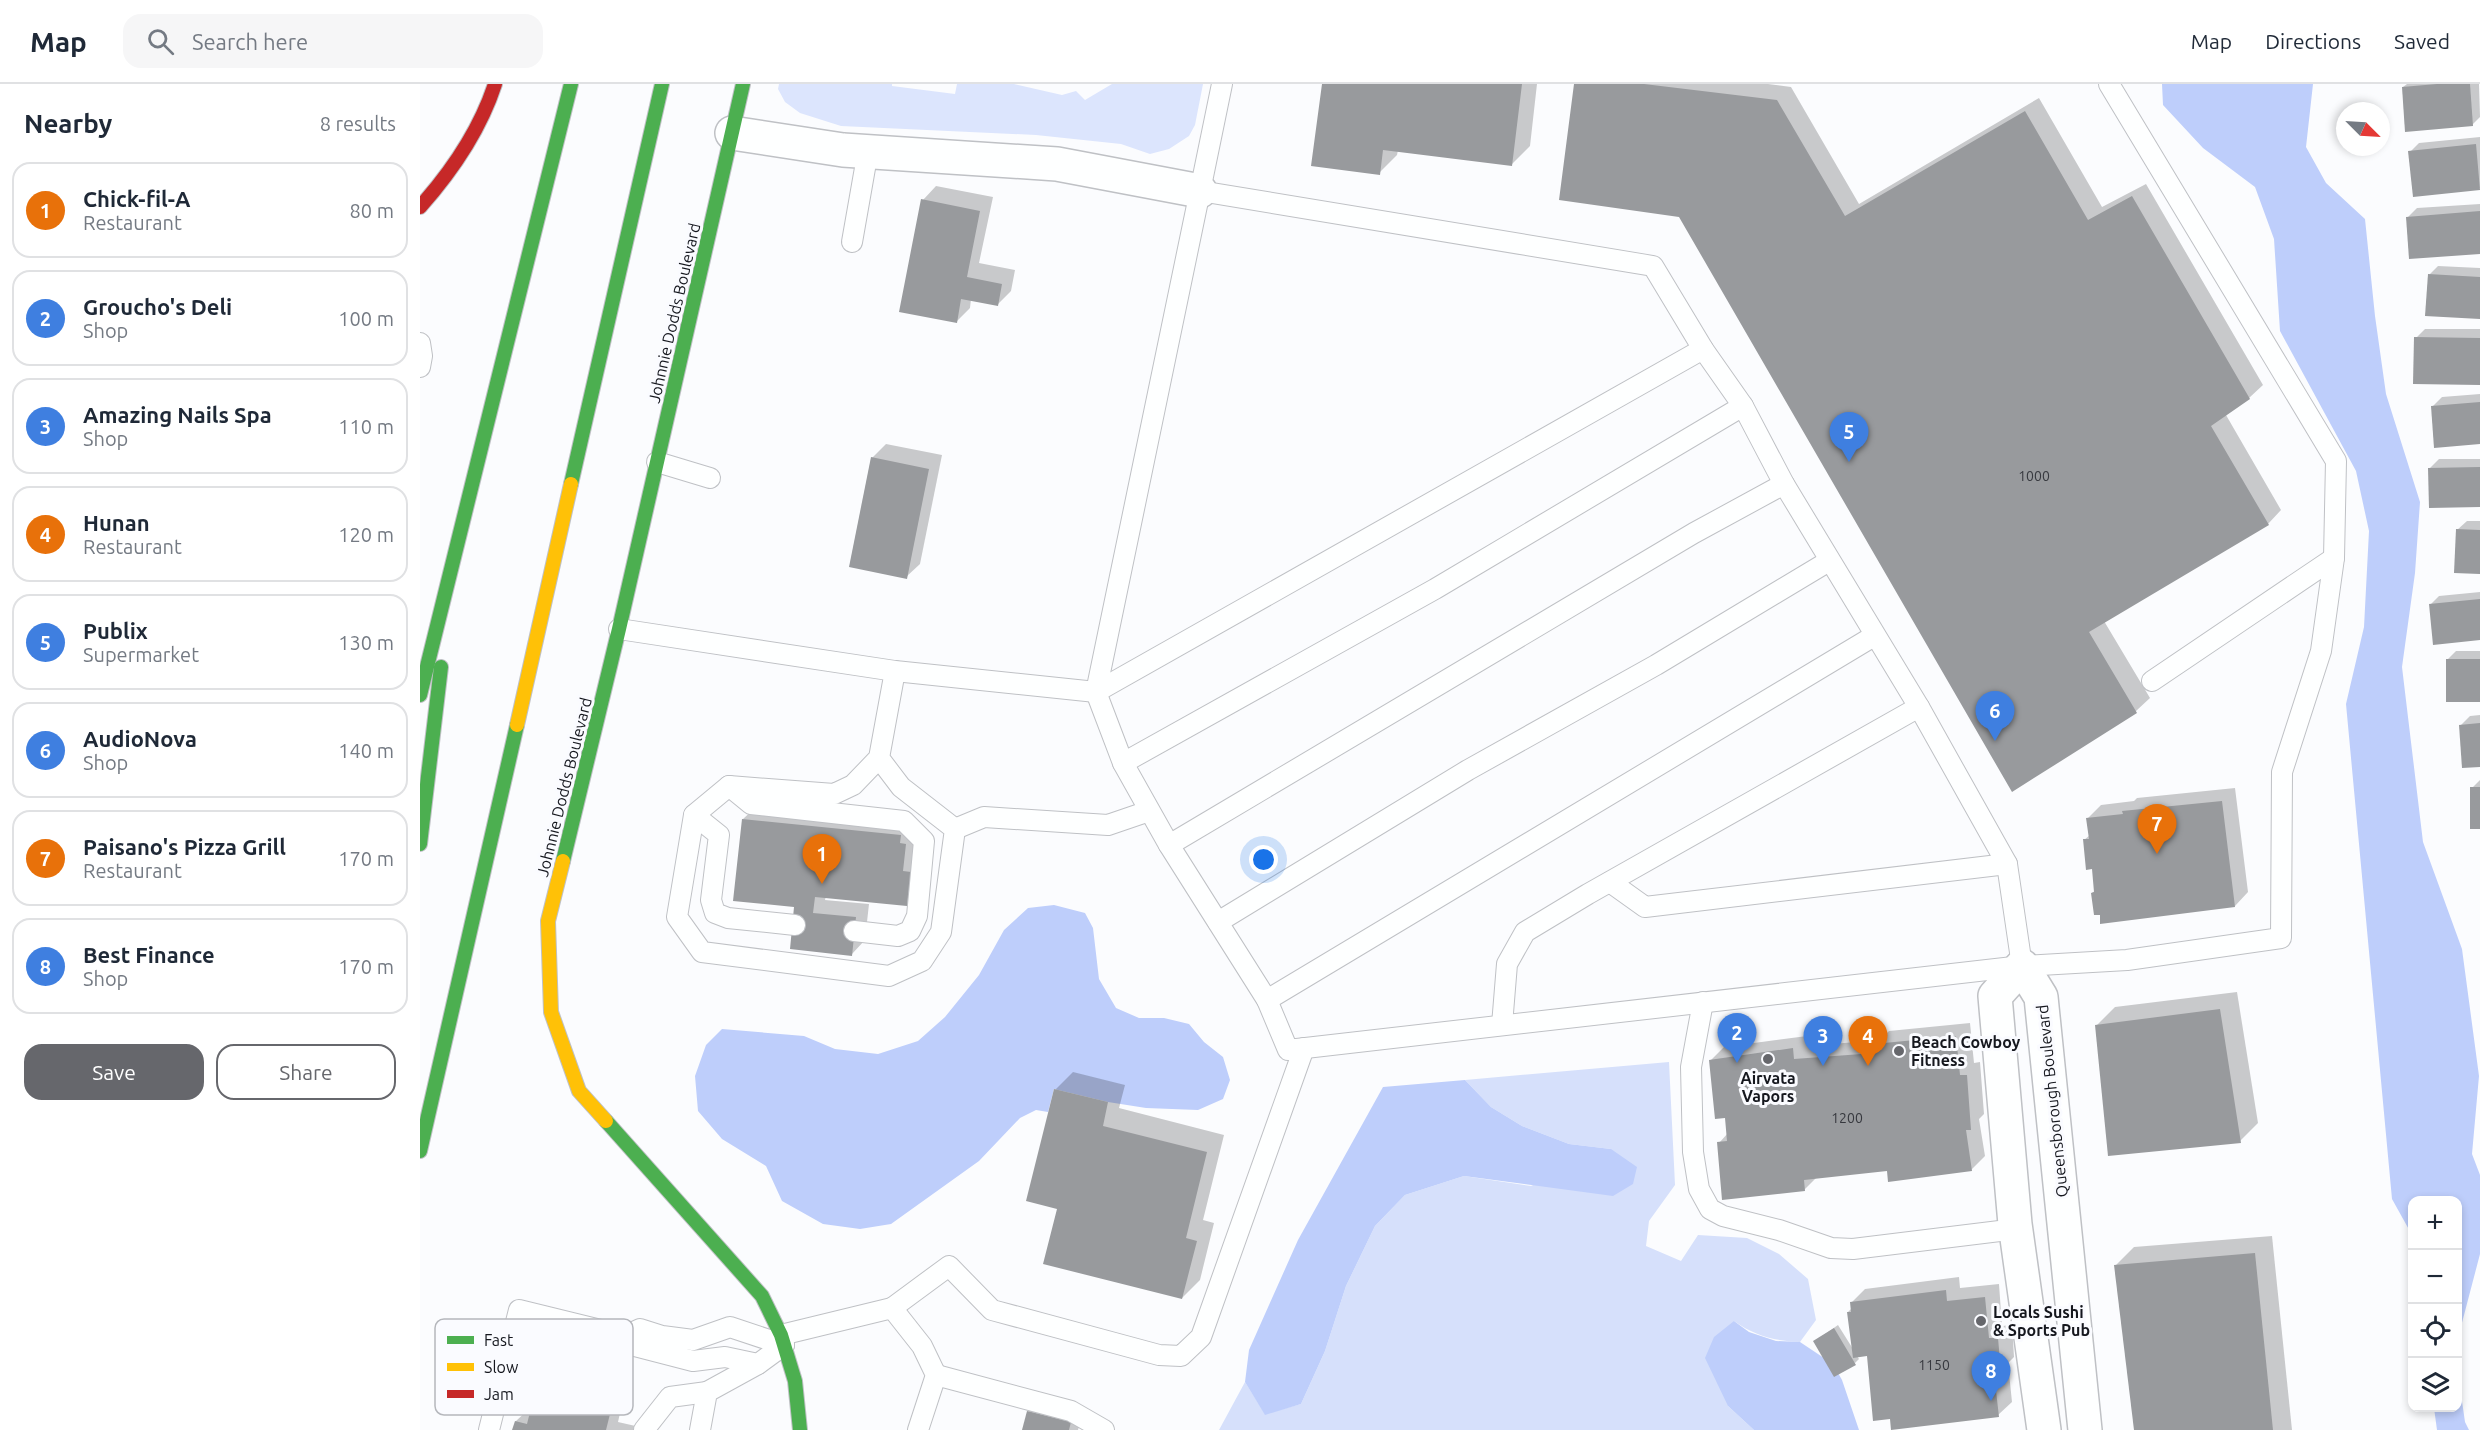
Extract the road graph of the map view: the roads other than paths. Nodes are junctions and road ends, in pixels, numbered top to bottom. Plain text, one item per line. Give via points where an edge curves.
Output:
1 (495, 84) edge
2 (571, 84) edge
3 (662, 84) edge
4 (743, 84) edge
5 (1222, 84) edge
6 (2109, 84) edge
7 (732, 134) junction
8 (868, 151) junction
9 (1200, 191) junction
10 (420, 207) edge
11 (852, 242) dead end
12 (420, 343) edge
13 (1703, 349) junction
14 (420, 367) edge
15 (1743, 406) junction
16 (657, 462) junction
17 (710, 478) dead end
18 (1784, 484) junction
19 (454, 558) junction
20 (2334, 558) junction
21 (1829, 561) junction
22 (619, 629) junction
23 (1874, 636) junction
24 (895, 671) junction
25 (2152, 681) dead end
26 (1096, 692) junction
27 (420, 695) edge
28 (1919, 707) junction
29 (879, 758) junction
30 (1123, 763) junction
31 (729, 786) junction
32 (1149, 811) junction
33 (694, 815) junction
34 (955, 829) junction
35 (420, 844) edge
36 (1169, 845) junction
37 (2007, 864) junction
38 (1610, 882) junction
39 (1218, 922) junction
40 (795, 925) dead end
41 (854, 931) dead end
42 (2022, 966) junction
43 (1267, 1000) junction
44 (1702, 1002) junction
45 (1502, 1025) junction
46 (1304, 1048) junction
47 (420, 1151) edge
48 (2016, 1229) junction
49 (892, 1308) junction
50 (517, 1319) edge
51 (556, 1319) edge
52 (633, 1332) edge
53 (782, 1340) junction
54 (633, 1344) edge
55 (758, 1364) junction
56 (936, 1375) junction
57 (707, 1392) junction
58 (493, 1415) edge
59 (658, 1424) edge
60 (489, 1430) edge
61 (631, 1430) edge
62 (644, 1430) edge
63 (700, 1430) edge
64 (800, 1430) edge
65 (918, 1430) edge
66 (1104, 1430) edge
67 (2044, 1430) edge
68 (2085, 1430) edge

1 - 10 main road via 490,103 441,186
2 - 19 main road
3 - 47 main road
4 - 7 main road, Johnnie Dodds Boulevard
5 - 9 lane
6 - 20 lane via 2336,461
7 - 8 street
7 - 16 main road, Johnnie Dodds Boulevard
8 - 9 street via 1057,164
8 - 11 lane
9 - 13 lane via 1653,266
9 - 26 lane
12 - 14 lane
13 - 15 lane
13 - 26 lane
15 - 18 lane
15 - 30 lane via 1435,589
16 - 17 lane
16 - 22 main road, Johnnie Dodds Boulevard
18 - 21 lane
18 - 36 lane via 1694,533
19 - 27 main road
19 - 35 main road
20 - 25 lane
20 - 42 lane via 2321,651 2282,772 2281,938 2127,960
21 - 23 lane
21 - 39 lane via 1656,665 1468,770
22 - 24 lane
22 - 53 main road, Johnnie Dodds Boulevard via 548,921 551,1012 579,1091 762,1296
23 - 28 lane
23 - 43 lane
24 - 26 lane
24 - 29 lane
26 - 30 lane
28 - 37 lane
28 - 38 lane
29 - 31 lane via 853,785 834,794
29 - 34 lane via 901,787
30 - 32 lane
31 - 33 lane
31 - 41 lane via 751,804 904,821 924,841 917,916 910,931 898,936
32 - 34 lane via 1108,825 984,817
32 - 36 lane
33 - 34 lane via 677,918 702,952 889,976 922,961 941,932
33 - 40 lane via 719,835 711,900 715,913 728,918
36 - 39 lane
37 - 38 lane via 1645,907
37 - 42 lane
38 - 45 lane via 1525,932 1508,964
39 - 43 lane
42 - 44 lane
42 - 48 street via 1995,996
42 - 68 street, Queensborough Boulevard via 2041,997
43 - 46 lane via 1288,1050
44 - 45 lane
44 - 48 lane via 1691,1067 1693,1152 1699,1189 1710,1209 1831,1248 1853,1249
45 - 46 lane
46 - 49 lane via 1201,1337 1181,1356 1159,1355 992,1310 949,1266
48 - 67 street
49 - 53 lane
49 - 56 lane via 922,1346
50 - 51 lane via 519,1310
52 - 53 lane via 640,1329 693,1340 730,1327
53 - 55 lane
53 - 64 main road, Johnnie Dodds Boulevard via 795,1382
54 - 55 lane via 693,1361 725,1357
55 - 57 lane
56 - 65 lane
56 - 66 lane via 1071,1411
57 - 59 lane via 670,1397
57 - 63 lane
58 - 60 lane
59 - 61 lane
59 - 62 lane

